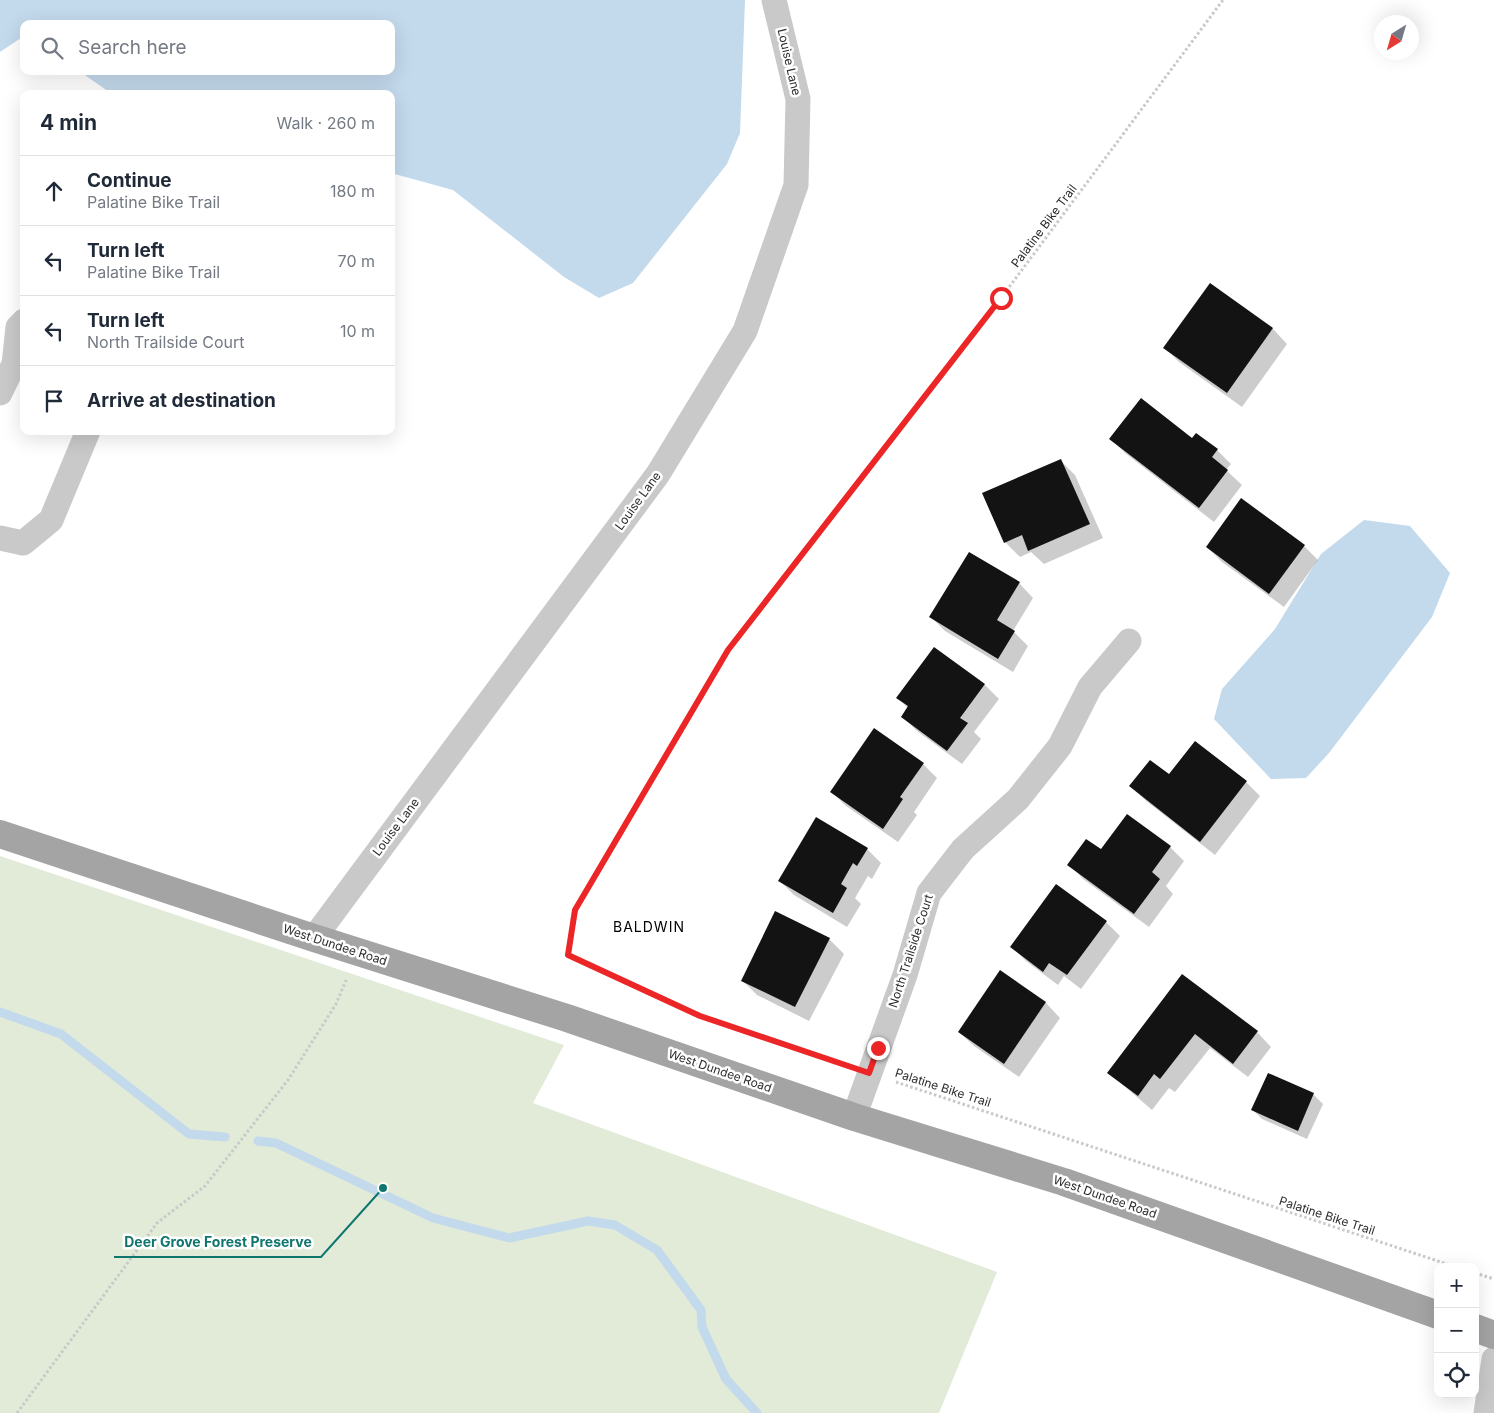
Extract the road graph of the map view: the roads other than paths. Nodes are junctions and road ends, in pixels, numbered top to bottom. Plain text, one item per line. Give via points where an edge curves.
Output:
1 (774, 0) edge
2 (20, 325) edge
3 (0, 393) edge
4 (86, 435) edge
5 (0, 538) edge
6 (1130, 641) dead end
7 (0, 834) edge
8 (314, 938) junction
9 (854, 1117) junction
10 (1434, 1314) edge
11 (1479, 1329) edge
12 (1494, 1335) edge
13 (1494, 1359) edge
14 (1486, 1413) edge

1 - 8 street, Louise Lane via 798,99 796,185 746,331 658,474
2 - 3 street via 14,364
4 - 5 street via 51,520 23,543
6 - 9 street, North Trailside Court via 1090,687 1060,746 1018,799 963,849 929,894 905,975
7 - 8 main road, West Dundee Road
8 - 9 main road, West Dundee Road via 558,1016
9 - 10 main road, West Dundee Road via 1064,1182
11 - 12 main road
13 - 14 street

